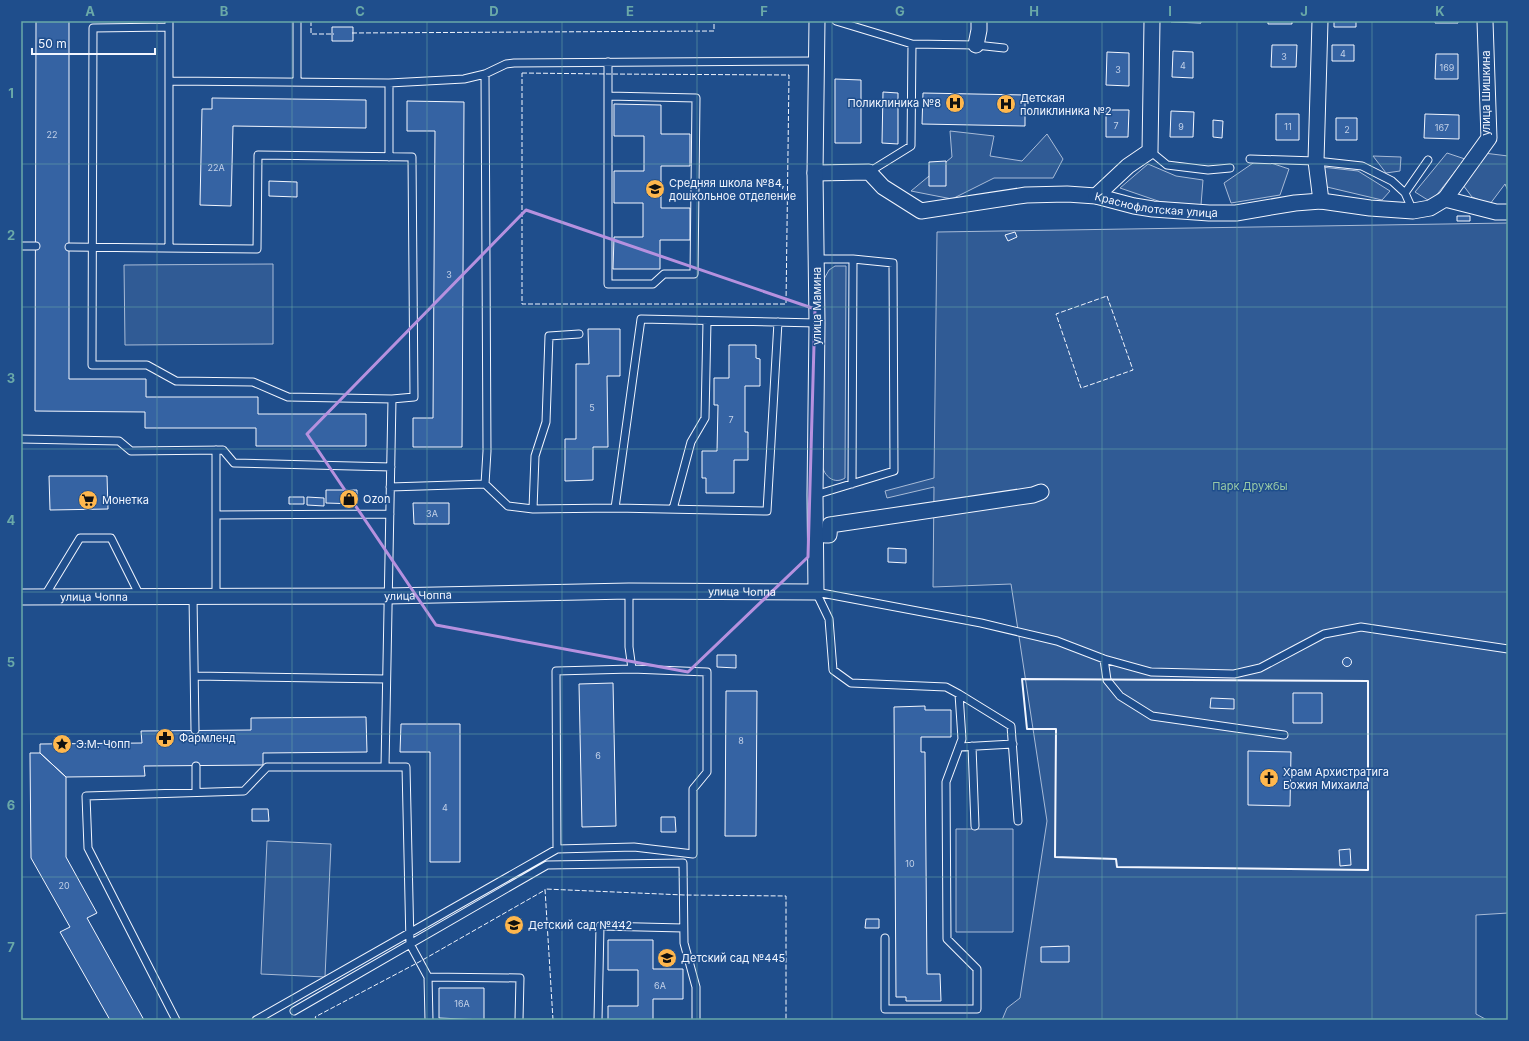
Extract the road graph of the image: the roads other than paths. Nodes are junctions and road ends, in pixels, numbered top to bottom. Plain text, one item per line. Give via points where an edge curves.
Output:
1 (297, 21) edge
2 (817, 21) edge
3 (836, 21) edge
4 (979, 21) edge
5 (1152, 21) edge
6 (1320, 21) edge
7 (1485, 21) edge
8 (169, 24) edge
9 (912, 44) junction
10 (976, 45) junction
11 (1004, 48) dead end
12 (816, 61) junction
13 (608, 62) junction
14 (486, 74) junction
15 (169, 81) junction
16 (297, 82) junction
17 (389, 83) junction
18 (608, 96) junction
19 (1150, 151) junction
20 (389, 156) junction
21 (1250, 159) dead end
22 (1428, 160) dead end
23 (1316, 161) junction
24 (1230, 168) dead end
25 (869, 172) junction
26 (815, 173) junction
27 (1405, 193) junction
28 (1096, 196) junction
29 (1445, 199) junction
30 (1321, 201) junction
31 (1413, 211) junction
32 (1508, 212) edge
33 (21, 246) edge
34 (36, 246) dead end
35 (69, 247) dead end
36 (92, 247) junction
37 (169, 248) junction
38 (817, 259) junction
39 (853, 259) junction
40 (707, 321) junction
41 (778, 322) junction
42 (817, 323) junction
43 (579, 334) dead end
44 (392, 399) junction
45 (21, 439) edge
46 (216, 450) junction
47 (391, 467) junction
48 (485, 484) junction
49 (852, 484) junction
50 (390, 487) junction
51 (1041, 492) dead end
52 (815, 495) junction
53 (616, 508) junction
54 (533, 509) junction
55 (673, 509) junction
56 (390, 514) junction
57 (216, 515) junction
58 (825, 535) dead end
59 (629, 591) junction
60 (816, 592) junction
61 (140, 596) junction
62 (194, 596) junction
63 (216, 596) junction
64 (388, 596) junction
65 (21, 597) edge
66 (44, 597) junction
67 (1508, 649) edge
68 (1104, 659) junction
69 (632, 669) junction
70 (195, 676) junction
71 (386, 679) junction
72 (959, 694) junction
73 (195, 730) dead end
74 (1284, 735) dead end
75 (1013, 744) junction
76 (972, 746) junction
77 (959, 747) junction
78 (196, 766) dead end
79 (385, 767) junction
80 (196, 792) junction
81 (1018, 822) dead end
82 (975, 826) dead end
83 (557, 849) junction
84 (684, 928) junction
85 (410, 934) junction
86 (885, 938) dead end
87 (410, 944) junction
88 (428, 977) junction
89 (294, 1011) dead end
90 (176, 1020) edge
91 (256, 1020) edge
92 (429, 1020) edge
93 (519, 1020) edge
94 (598, 1020) edge
95 (696, 1020) edge

1 - 16 lane
2 - 12 street, улица Мамина
3 - 9 lane
4 - 10 street
5 - 19 street
6 - 23 street
7 - 29 street, улица Шишкина via 1489,138
8 - 15 lane
8 - 36 lane via 93,28
9 - 10 lane
9 - 25 lane via 911,146
10 - 11 lane
12 - 13 lane
12 - 26 street, улица Мамина
13 - 14 lane via 514,63
13 - 18 lane
14 - 17 lane via 464,79
14 - 48 lane
15 - 16 lane
15 - 37 lane
16 - 17 lane
17 - 20 lane
18 - 18 lane via 608,284 653,284 664,274 694,274 696,98
19 - 24 lane via 1167,165 1208,170
19 - 28 street via 1128,166
20 - 37 lane via 258,155 258,249
20 - 44 lane via 412,157 414,397
21 - 23 lane
22 - 27 lane
23 - 27 lane via 1362,166 1392,181
23 - 30 street
25 - 26 street
25 - 28 street, Краснофлотская улица via 883,187 921,211 1026,195
26 - 38 street, улица Мамина
27 - 31 lane
28 - 30 street, Краснофлотская улица via 1153,210 1209,213 1236,213 1295,202
29 - 31 street, Краснофлотская улица via 1430,208
29 - 32 street via 1496,212
30 - 31 street, Краснофлотская улица
33 - 34 lane
35 - 36 lane
36 - 37 lane
36 - 44 lane via 92,365 147,366 176,380 253,382 288,397
38 - 39 lane
38 - 42 street, улица Мамина
39 - 49 lane
39 - 49 lane via 893,263 894,471
40 - 41 lane
40 - 53 lane via 641,319
40 - 55 lane via 705,418 691,442
41 - 42 lane
41 - 55 lane via 767,511
42 - 52 street, улица Мамина
43 - 54 lane via 549,336 546,422 535,456
44 - 47 lane
45 - 46 lane via 119,441 131,451
46 - 47 lane via 223,450 234,463
46 - 57 lane
47 - 50 lane
48 - 50 lane
48 - 54 lane via 508,506
49 - 52 lane
50 - 56 lane
51 - 58 street via 830,525 829,535
52 - 60 street, улица Мамина
53 - 54 lane
53 - 55 lane
56 - 57 lane
56 - 64 lane
57 - 63 lane
59 - 60 street, улица Чоппа
59 - 64 street, улица Чоппа
59 - 69 lane via 629,647
60 - 68 lane via 1057,640
60 - 72 lane via 829,618 833,670 851,683 946,687
61 - 62 street, улица Чоппа
61 - 66 street, улица Чоппа
61 - 66 lane via 111,538 80,538
62 - 63 street, улица Чоппа
62 - 70 lane
63 - 64 street, улица Чоппа
64 - 71 lane
65 - 66 street, улица Чоппа
67 - 68 lane via 1361,627 1324,634 1260,668 1234,674 1151,672
68 - 74 lane via 1107,680 1120,696 1152,716
69 - 83 lane via 556,671
69 - 83 lane via 707,672 707,772 693,789 693,854 634,847
70 - 71 lane
70 - 73 lane
71 - 79 lane
72 - 75 lane via 1011,726
72 - 77 lane via 962,739
75 - 76 lane
75 - 81 lane
76 - 77 lane
76 - 82 lane
77 - 86 lane via 946,782 947,939 977,969 977,1009 885,1009
78 - 80 lane
79 - 80 lane via 267,767 244,791
79 - 85 lane via 406,767
80 - 90 lane via 86,796 88,848
83 - 85 lane
84 - 87 lane via 683,863 547,865
84 - 94 lane via 600,926
84 - 95 lane via 684,943 696,987
85 - 87 lane
85 - 91 lane
87 - 88 lane
87 - 89 lane
88 - 92 lane
88 - 93 lane via 520,978

